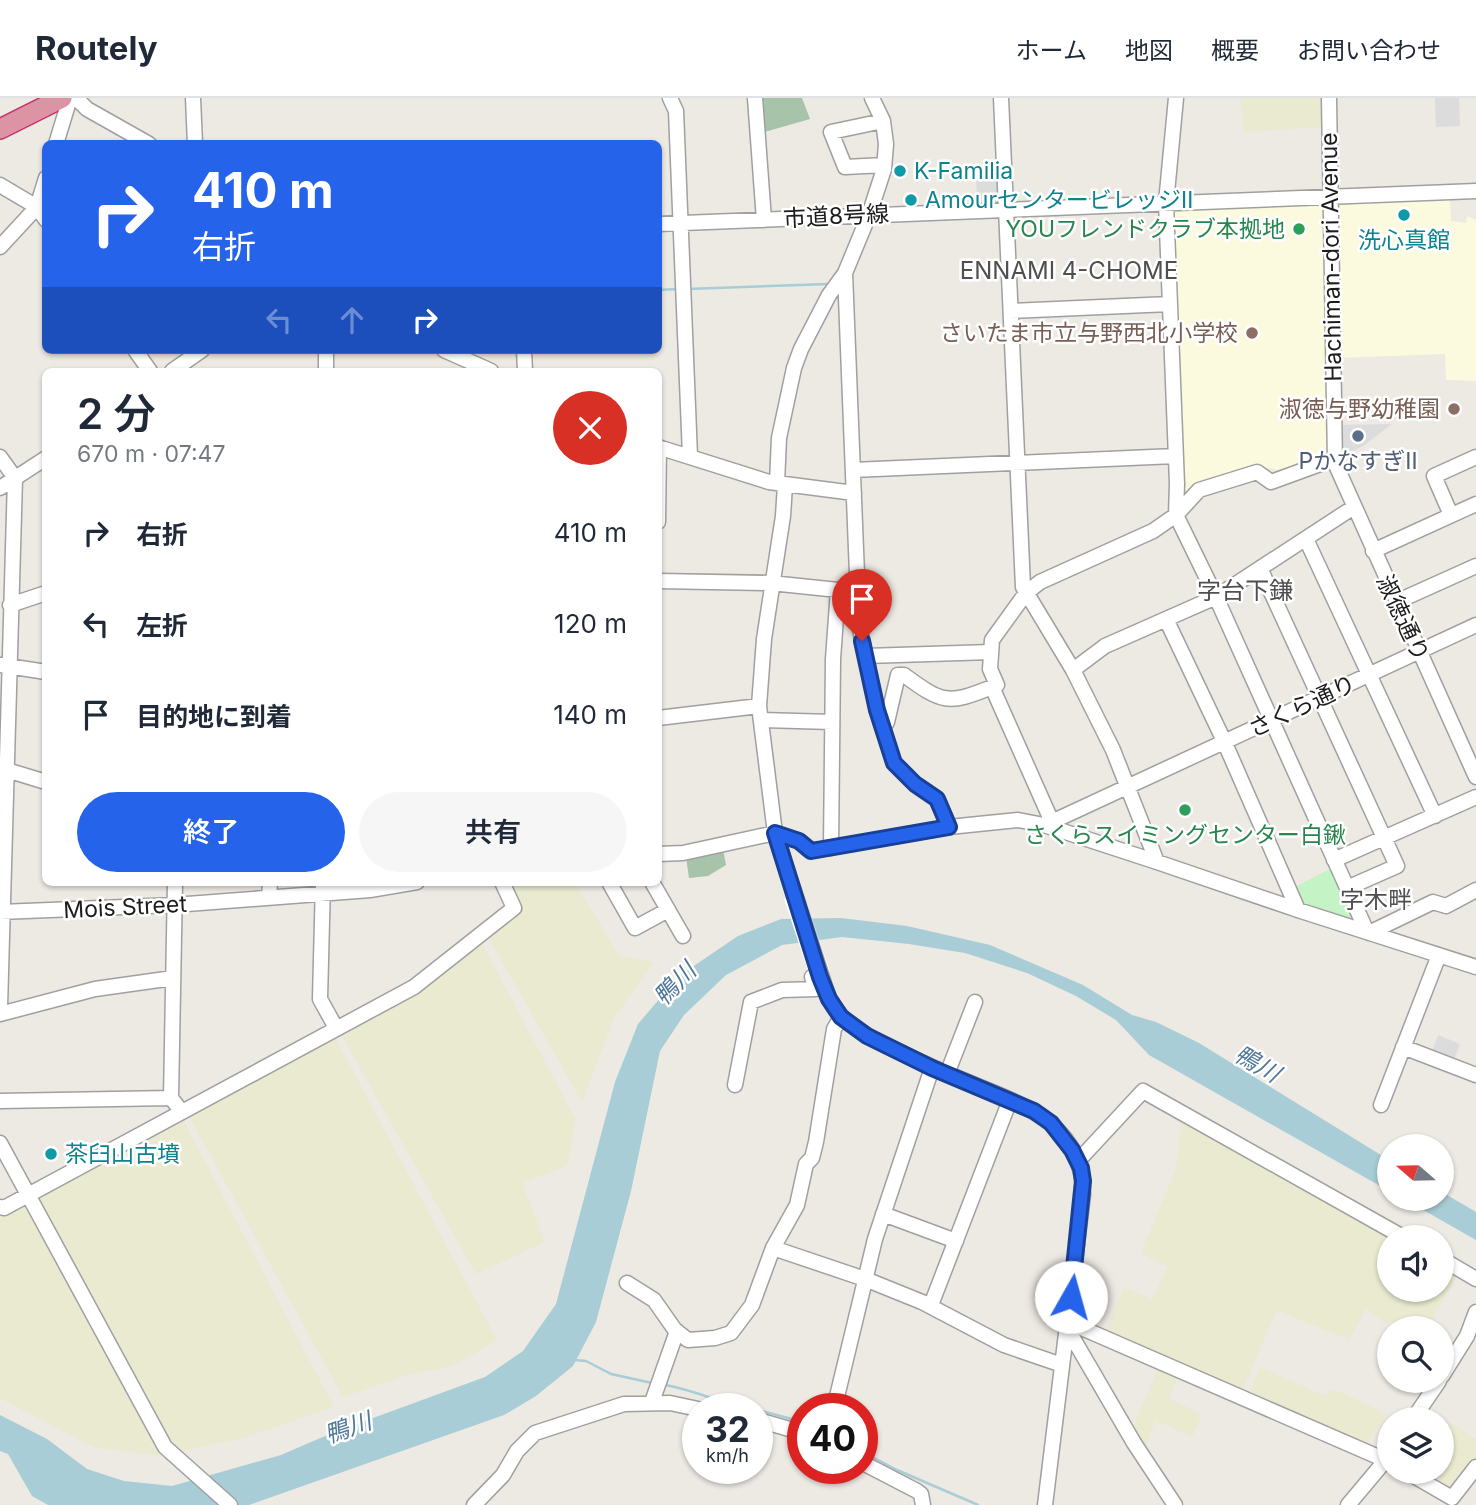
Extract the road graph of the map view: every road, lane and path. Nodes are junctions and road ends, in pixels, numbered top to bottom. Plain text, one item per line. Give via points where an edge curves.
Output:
1 (62, 98) edge
2 (70, 98) edge
3 (76, 98) edge
4 (193, 98) edge
5 (670, 98) edge
6 (755, 98) edge
7 (872, 98) edge
8 (1001, 98) edge
9 (1176, 98) edge
10 (1329, 98) edge
11 (883, 121) junction
12 (0, 129) edge
13 (57, 140) edge
14 (142, 140) edge
15 (195, 140) edge
16 (884, 165) junction
17 (0, 185) edge
18 (42, 191) edge
19 (1476, 191) edge
20 (1329, 197) junction
21 (1166, 203) junction
22 (37, 207) junction
23 (1006, 209) junction
24 (42, 214) edge
25 (869, 215) junction
26 (764, 220) junction
27 (681, 223) junction
28 (662, 224) edge
29 (0, 247) edge
30 (845, 273) junction
31 (1170, 303) junction
32 (1010, 311) junction
33 (196, 354) edge
34 (459, 364) edge
35 (176, 368) edge
36 (477, 368) edge
37 (662, 448) edge
38 (690, 456) junction
39 (1175, 456) junction
40 (0, 457) edge
41 (1476, 457) edge
42 (1335, 459) junction
43 (42, 460) edge
44 (1017, 463) junction
45 (853, 470) junction
46 (15, 478) junction
47 (781, 484) junction
48 (0, 488) edge
49 (853, 493) junction
50 (1476, 504) edge
51 (1353, 507) junction
52 (1176, 515) junction
53 (1451, 515) junction
54 (1306, 539) junction
55 (1373, 551) junction
56 (1476, 566) edge
57 (1260, 568) junction
58 (662, 581) edge
59 (771, 583) junction
60 (1026, 593) junction
61 (42, 594) edge
62 (1216, 597) junction
63 (1396, 602) junction
64 (10, 605) junction
65 (1166, 619) junction
66 (1476, 625) edge
67 (991, 652) junction
68 (1419, 652) junction
69 (866, 656) junction
70 (5, 665) edge
71 (1073, 670) junction
72 (42, 671) edge
73 (1368, 675) junction
74 (992, 687) junction
75 (1320, 698) junction
76 (760, 713) junction
77 (662, 718) edge
78 (1271, 720) junction
79 (832, 722) junction
80 (883, 728) junction
81 (1224, 741) junction
82 (3, 768) edge
83 (1476, 776) edge
84 (42, 781) edge
85 (1128, 786) junction
86 (1476, 797) edge
87 (1435, 816) junction
88 (3, 822) edge
89 (1048, 824) junction
90 (949, 827) junction
91 (775, 833) junction
92 (1385, 838) junction
93 (831, 848) junction
94 (662, 854) edge
95 (1334, 860) junction
96 (1157, 862) junction
97 (175, 886) edge
98 (270, 886) edge
99 (393, 886) edge
100 (504, 886) edge
101 (611, 886) edge
102 (654, 886) edge
103 (322, 888) edge
104 (1347, 888) junction
105 (1476, 890) edge
106 (269, 898) junction
107 (174, 905) junction
108 (668, 910) junction
109 (1298, 910) junction
110 (1, 912) edge
111 (1368, 932) junction
112 (683, 936) dead end
113 (1439, 955) junction
114 (1476, 967) edge
115 (815, 974) junction
116 (173, 978) junction
117 (975, 1002) dead end
118 (0, 1007) edge
119 (0, 1014) edge
120 (841, 1017) junction
121 (336, 1028) junction
122 (1404, 1047) junction
123 (932, 1068) junction
124 (947, 1074) junction
125 (1476, 1074) edge
126 (735, 1085) dead end
127 (171, 1098) junction
128 (1010, 1100) junction
129 (0, 1101) edge
130 (1381, 1105) dead end
131 (182, 1112) junction
132 (0, 1143) edge
133 (1078, 1161) junction
134 (27, 1195) junction
135 (0, 1207) edge
136 (883, 1214) junction
137 (1382, 1225) edge
138 (956, 1241) junction
139 (773, 1248) junction
140 (1454, 1266) edge
141 (865, 1279) junction
142 (1476, 1279) edge
143 (627, 1283) dead end
144 (931, 1305) junction
145 (1476, 1312) edge
146 (1068, 1325) junction
147 (677, 1331) junction
148 (1454, 1357) edge
149 (1062, 1365) junction
150 (838, 1393) edge
151 (652, 1402) junction
152 (682, 1407) edge
153 (1377, 1454) edge
154 (1476, 1467) edge
155 (878, 1471) edge
156 (1377, 1472) edge
157 (1429, 1484) edge
158 (230, 1505) edge
159 (474, 1505) edge
160 (923, 1505) edge
161 (1045, 1505) edge
162 (1175, 1505) edge
163 (1348, 1505) edge

1 - 12 highway
2 - 13 street
3 - 14 street
4 - 15 street
5 - 27 street via 676,111
6 - 26 street
7 - 11 street
8 - 23 street
9 - 21 street
10 - 20 street, Hachiman-dori Avenue
11 - 16 street
11 - 16 street via 831,132 845,167
16 - 25 street
17 - 22 street
18 - 22 street
19 - 20 street, 市道8号線
20 - 21 street, 市道8号線
20 - 42 street, Hachiman-dori Avenue
21 - 23 street, 市道8号線
21 - 31 street
22 - 24 street
22 - 29 street
23 - 25 street, 市道8号線
23 - 32 street
25 - 26 street, 市道8号線
25 - 30 street
26 - 27 street, 市道8号線
27 - 28 street, 市道8号線
27 - 38 street
30 - 45 street
30 - 47 street via 829,295 794,368 779,438
31 - 32 street
31 - 39 street
32 - 44 street
33 - 35 street
34 - 36 street
37 - 38 street
38 - 47 street
39 - 44 street
39 - 52 street
40 - 46 street
41 - 53 street via 1434,476
42 - 51 street, 淑徳通り
42 - 52 street via 1271,482 1257,472 1199,490
43 - 46 street
44 - 45 street
44 - 60 street
45 - 49 street
46 - 48 street
46 - 64 street
47 - 49 street
47 - 59 street via 781,527
49 - 69 street via 859,625
50 - 53 street
51 - 54 street
51 - 55 street, 淑徳通り
52 - 60 street via 1153,531 1040,582
52 - 62 street
53 - 55 street
54 - 57 street
54 - 73 street
55 - 63 street, 淑徳通り
56 - 63 street
57 - 62 street
57 - 75 street
58 - 59 street
59 - 76 street
59 - 79 street via 838,590
60 - 67 street via 992,640
60 - 71 street
61 - 64 street
62 - 65 street
62 - 78 street
63 - 68 street, 淑徳通り
64 - 70 street
65 - 71 street via 1105,646
65 - 81 street
66 - 68 street, さくら通り
67 - 69 street
67 - 74 street via 990,668 997,685
68 - 73 street, さくら通り
68 - 83 street, 淑徳通り
69 - 80 street
70 - 72 street
70 - 82 street
71 - 85 street
73 - 75 street, さくら通り
73 - 87 street
74 - 80 street via 965,699 938,698 904,675 898,676
74 - 89 street
75 - 78 street, さくら通り
75 - 92 street
76 - 77 street
76 - 79 street
76 - 91 street
78 - 81 street, さくら通り
78 - 95 street
79 - 93 street
80 - 90 street via 894,763 937,799
81 - 85 street, さくら通り
81 - 109 street
82 - 84 street
82 - 88 street
85 - 89 street, さくら通り
85 - 96 street
86 - 87 street
87 - 92 street
88 - 110 street
89 - 90 street via 1018,820
89 - 96 street
90 - 93 street
91 - 93 street via 799,841 811,851
91 - 94 street
91 - 115 street
92 - 95 street
92 - 104 street via 1398,866
95 - 104 street
96 - 109 street
97 - 107 street
98 - 106 street
99 - 103 street, Mois Street
100 - 121 street via 514,908 414,987
101 - 108 street via 635,928
102 - 108 street
103 - 106 street, Mois Street
103 - 121 street via 320,999
104 - 111 street
105 - 111 street via 1446,906 1433,902
106 - 107 street, Mois Street
107 - 110 street, Mois Street
107 - 116 street
108 - 112 street
109 - 111 street
110 - 118 street
111 - 113 street
113 - 114 street
113 - 122 street
115 - 120 street
115 - 126 street via 816,989 782,990 751,1003
116 - 119 street via 95,989
116 - 127 street
117 - 124 street
120 - 123 street via 867,1036
120 - 139 street via 834,1029 812,1158 806,1164 797,1205
121 - 131 street
122 - 125 street
122 - 130 street
123 - 124 street
123 - 136 street
124 - 128 street
127 - 129 street
127 - 131 street
128 - 133 street via 1051,1123
128 - 138 street
131 - 134 street
132 - 134 street
133 - 137 street via 1143,1091
133 - 146 street via 1083,1195
134 - 135 street
134 - 158 street via 165,1447
136 - 138 street
136 - 141 street
138 - 144 street
139 - 141 street
139 - 147 street via 752,1305 731,1333 688,1340
140 - 142 street
141 - 144 street
141 - 150 street
143 - 147 street via 654,1300
144 - 149 street via 1004,1345
145 - 148 street
146 - 149 street
146 - 153 street
146 - 162 street via 1140,1454
147 - 151 street
149 - 161 street
151 - 152 street
151 - 159 street via 624,1404 535,1433
154 - 157 street via 1452,1497
155 - 160 street via 921,1494
156 - 163 street

